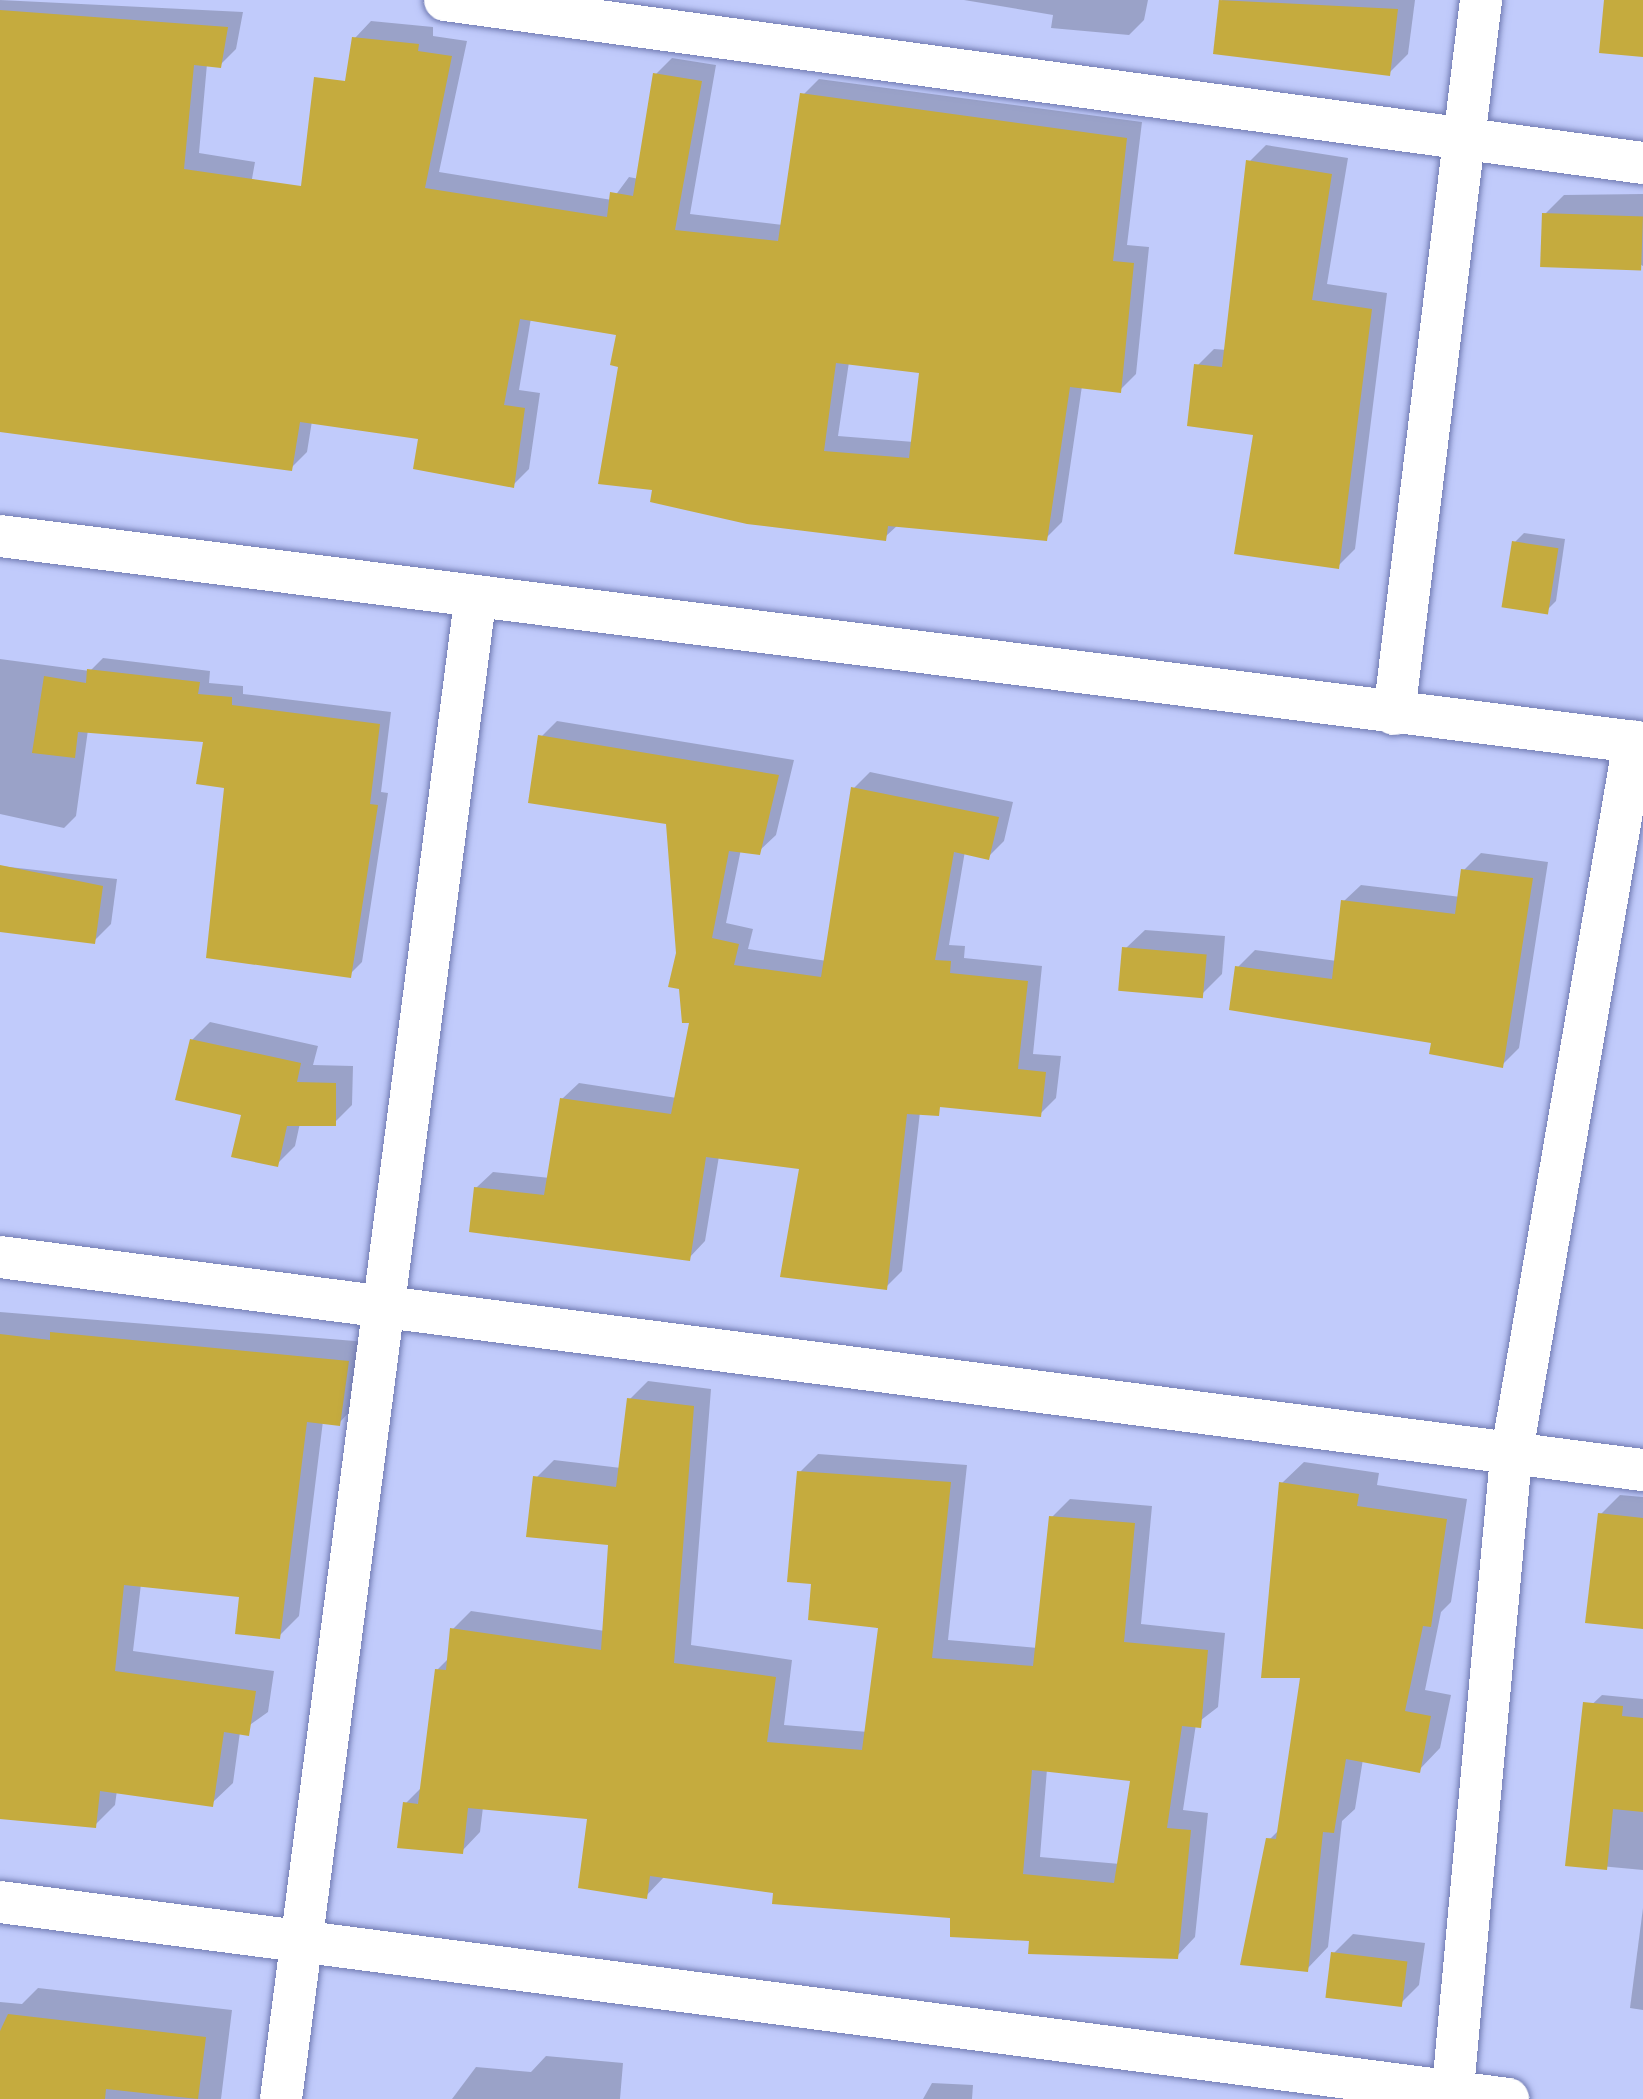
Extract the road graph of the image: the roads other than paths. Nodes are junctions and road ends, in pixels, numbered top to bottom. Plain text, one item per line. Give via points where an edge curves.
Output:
1 (445, 0) edge
2 (1481, 0) edge
3 (1468, 138) junction
4 (1643, 163) edge
5 (0, 536) edge
6 (475, 602) junction
7 (1394, 714) junction
8 (1639, 742) edge
9 (0, 1257) edge
10 (378, 1306) junction
11 (1511, 1457) junction
12 (1643, 1470) edge
13 (0, 1902) edge
14 (296, 1946) junction
15 (1453, 2096) edge
16 (280, 2099) edge
17 (1508, 2099) edge

1 - 3 street
2 - 3 street
3 - 4 street
3 - 7 street
5 - 6 street
6 - 7 street
6 - 10 street
7 - 8 street
8 - 11 street
9 - 10 street
10 - 11 street
10 - 14 street
11 - 12 street
11 - 15 street
13 - 14 street
14 - 15 street
14 - 16 street
15 - 17 street

